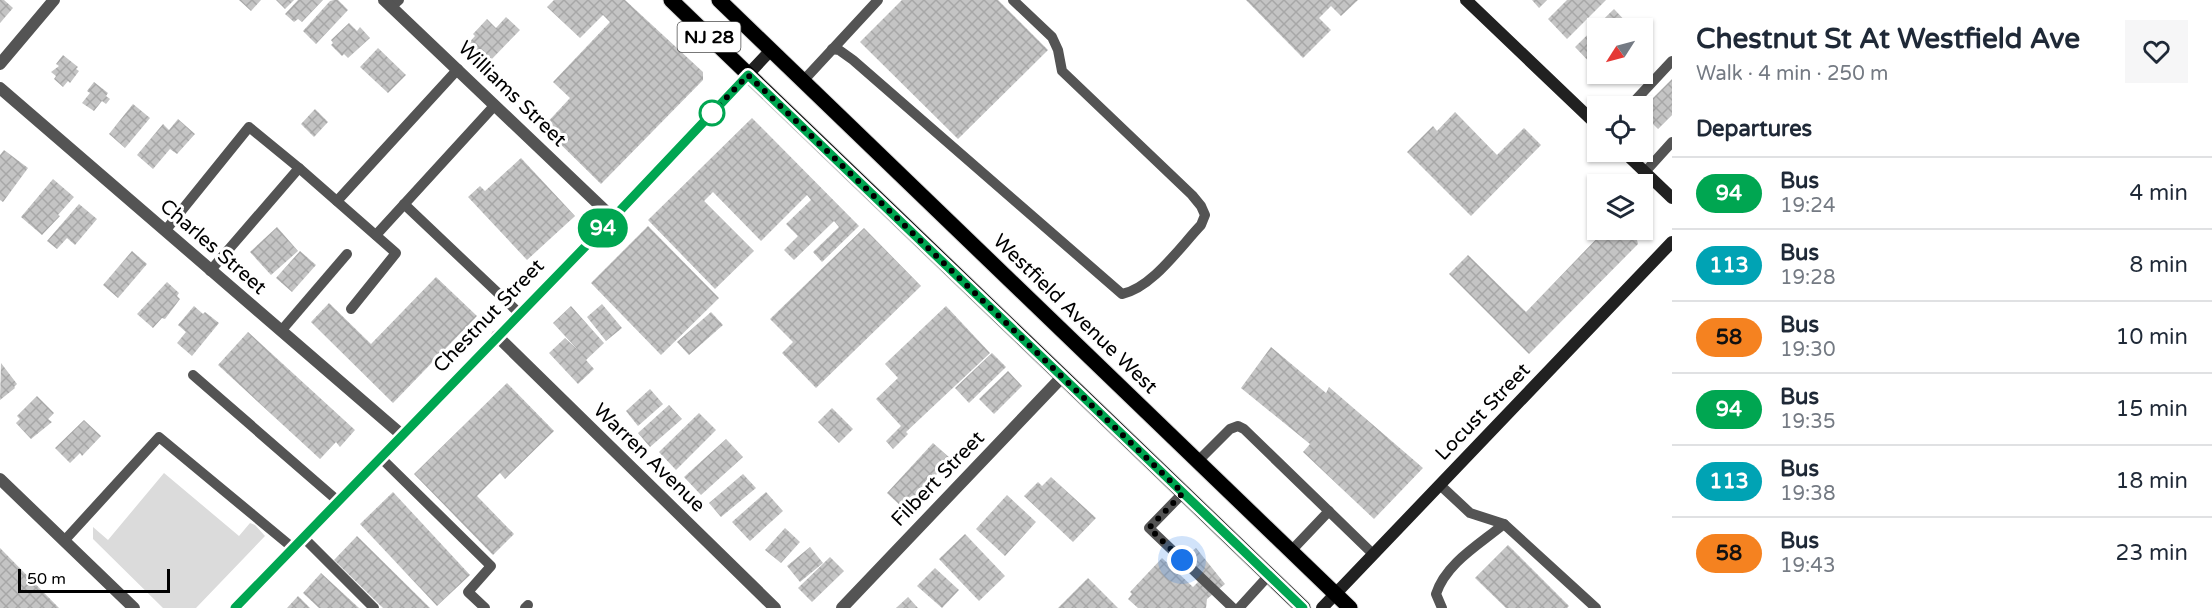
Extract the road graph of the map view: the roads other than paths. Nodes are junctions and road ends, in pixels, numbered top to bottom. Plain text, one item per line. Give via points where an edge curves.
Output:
1 (54, 0) edge
2 (671, 0) edge
3 (719, 0) edge
4 (878, 0) edge
5 (1013, 0) edge
6 (1466, 0) edge
7 (392, 2) edge
8 (832, 49) junction
9 (771, 50) junction
10 (1672, 61) edge
11 (0, 64) edge
12 (458, 69) junction
13 (748, 75) junction
14 (803, 81) junction
15 (0, 88) edge
16 (1639, 96) edge
17 (495, 105) junction
18 (1587, 116) edge
19 (1672, 142) edge
20 (1634, 162) edge
21 (299, 168) junction
22 (1645, 172) junction
23 (1672, 198) edge
24 (337, 201) junction
25 (404, 204) junction
26 (613, 218) junction
27 (165, 231) junction
28 (376, 235) junction
29 (1672, 242) edge
30 (347, 254) dead end
31 (210, 271) junction
32 (351, 309) dead end
33 (519, 313) junction
34 (281, 331) junction
35 (497, 336) junction
36 (193, 375) dead end
37 (1062, 377) junction
38 (402, 435) junction
39 (380, 457) junction
40 (1198, 461) junction
41 (0, 479) edge
42 (1440, 485) junction
43 (1183, 493) junction
44 (338, 501) junction
45 (1329, 512) junction
46 (1504, 524) junction
47 (303, 537) junction
48 (64, 541) junction
49 (293, 548) junction
50 (1291, 551) junction
51 (1373, 554) junction
52 (1269, 575) junction
53 (1335, 594) junction
54 (134, 608) edge
55 (236, 608) edge
56 (374, 608) edge
57 (484, 608) edge
58 (775, 608) edge
59 (842, 608) edge
60 (1233, 608) edge
61 (1239, 608) edge
62 (1303, 608) edge
63 (1322, 608) edge
64 (1350, 608) edge
65 (1442, 608) edge
66 (1596, 608) edge

1 - 11 street
2 - 13 main road, NJ 28
3 - 9 main road, NJ 28
4 - 8 lane
5 - 8 lane via 1052,37 1062,71 1192,195 1205,215 1201,225 1135,291 1122,294 853,60
6 - 18 street
7 - 12 street, Williams Street
8 - 14 lane
9 - 13 street, Chestnut Street
9 - 14 main road, Westfield Avenue West / NJ 28
10 - 16 lane
12 - 17 street, Williams Street
12 - 24 lane
13 - 26 street, Chestnut Street
13 - 37 main road, NJ 28
14 - 40 main road, Westfield Avenue West / NJ 28
15 - 27 street, Charles Street
17 - 25 lane
17 - 26 street, Williams Street
19 - 22 lane
20 - 22 street
21 - 24 lane
21 - 27 lane via 249,127
21 - 31 lane
22 - 23 street
24 - 28 lane
25 - 28 lane
25 - 33 lane
26 - 33 street, Chestnut Street
27 - 31 street, Charles Street
28 - 32 lane via 396,254
29 - 42 street, Locust Street
30 - 34 lane
31 - 34 street, Charles Street
33 - 35 street, Chestnut Street
34 - 38 street, Charles Street
35 - 38 street, Chestnut Street
35 - 58 street, Warren Avenue
36 - 44 lane
37 - 43 main road, NJ 28
37 - 59 street, Filbert Street
38 - 39 street, Chestnut Street
39 - 44 street, Chestnut Street
39 - 57 lane via 491,566 468,592
40 - 45 lane via 1230,429 1238,426
40 - 50 main road, Westfield Avenue West / NJ 28
41 - 48 street
42 - 46 lane via 1470,513
42 - 51 street, Locust Street
43 - 52 main road, NJ 28
43 - 60 lane via 1149,528
44 - 47 street, Chestnut Street
45 - 50 lane
45 - 51 lane
46 - 65 lane via 1449,569 1436,594
46 - 66 lane
47 - 49 street, Chestnut Street
47 - 56 lane
48 - 49 lane via 159,437
48 - 54 street
49 - 55 street, Chestnut Street
50 - 53 main road, Westfield Avenue West / NJ 28
51 - 53 street, Locust Street
52 - 61 lane
52 - 62 main road, NJ 28
53 - 63 street, Locust Street
53 - 64 main road, Westfield Avenue West / NJ 28

